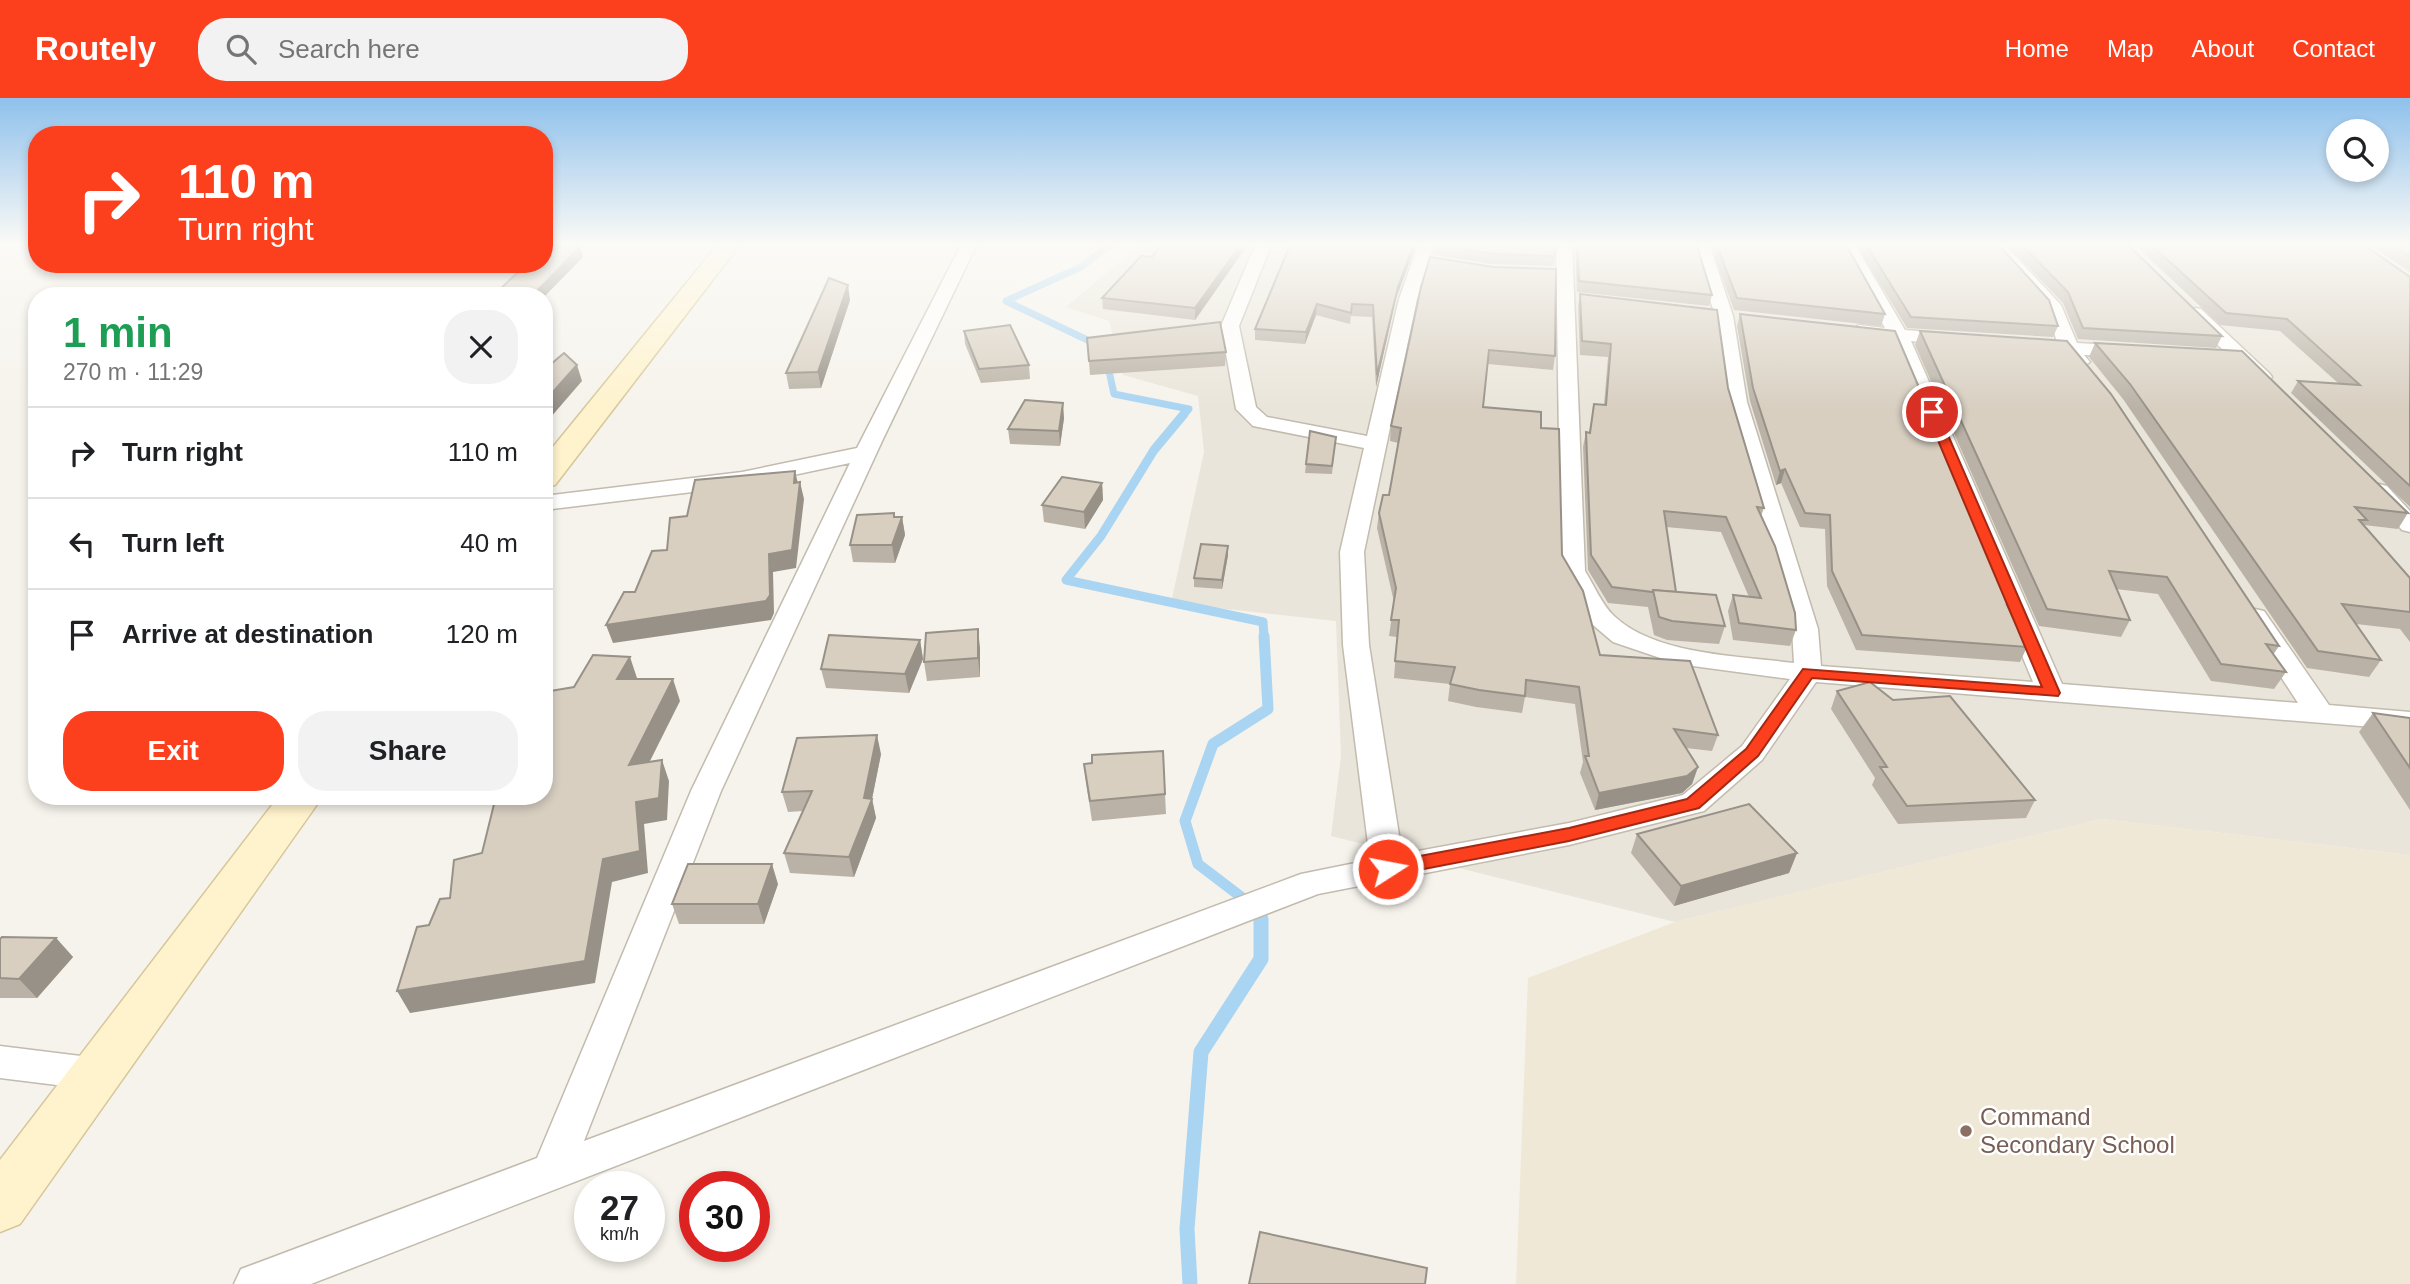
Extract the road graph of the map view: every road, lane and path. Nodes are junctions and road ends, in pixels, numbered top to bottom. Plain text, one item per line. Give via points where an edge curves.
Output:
1 (686, 298) edge
2 (942, 298) edge
3 (1241, 298) edge
4 (1408, 298) edge
5 (1561, 298) edge
6 (1587, 298) edge
7 (1723, 298) edge
8 (1878, 298) edge
9 (2045, 298) edge
10 (2182, 300) edge
11 (1591, 301) edge
12 (1697, 313) edge
13 (1731, 317) junction
14 (1845, 330) edge
15 (1899, 336) junction
16 (1978, 341) edge
17 (2017, 344) edge
18 (2069, 348) junction
19 (2149, 353) edge
20 (2215, 357) edge
21 (2242, 358) junction
22 (2091, 376) edge
23 (2271, 387) edge
24 (1377, 443) junction
25 (865, 453) junction
26 (553, 467) edge
27 (2369, 481) edge
28 (553, 502) edge
29 (2410, 525) edge
30 (2244, 599) edge
31 (1808, 673) junction
32 (2052, 693) junction
33 (2320, 714) junction
34 (2410, 721) edge
35 (295, 805) edge
36 (1388, 869) junction
37 (0, 1062) edge
38 (97, 1073) junction
39 (552, 1171) junction
40 (0, 1205) edge
41 (256, 1284) edge

1 - 26 street
2 - 25 street
3 - 24 street via 1230,326 1246,409 1260,422
4 - 24 street
5 - 31 street via 1573,571 1602,619 1622,636 1678,656
6 - 11 street
7 - 13 street
8 - 15 street
9 - 18 street via 2055,309
10 - 21 street
12 - 13 street
13 - 31 street via 1737,402 1805,629
14 - 15 street
15 - 16 street
15 - 32 street
17 - 18 street
18 - 19 street
18 - 22 street
20 - 21 street
21 - 23 street
24 - 36 street via 1352,552 1356,645
25 - 28 street via 742,479
25 - 39 street via 706,792
27 - 29 street
30 - 33 street
31 - 32 street
31 - 36 street via 1752,752 1693,803 1569,834
32 - 33 street
33 - 34 street
35 - 38 street
36 - 39 street via 1313,883
37 - 38 street
38 - 40 street
39 - 41 street

